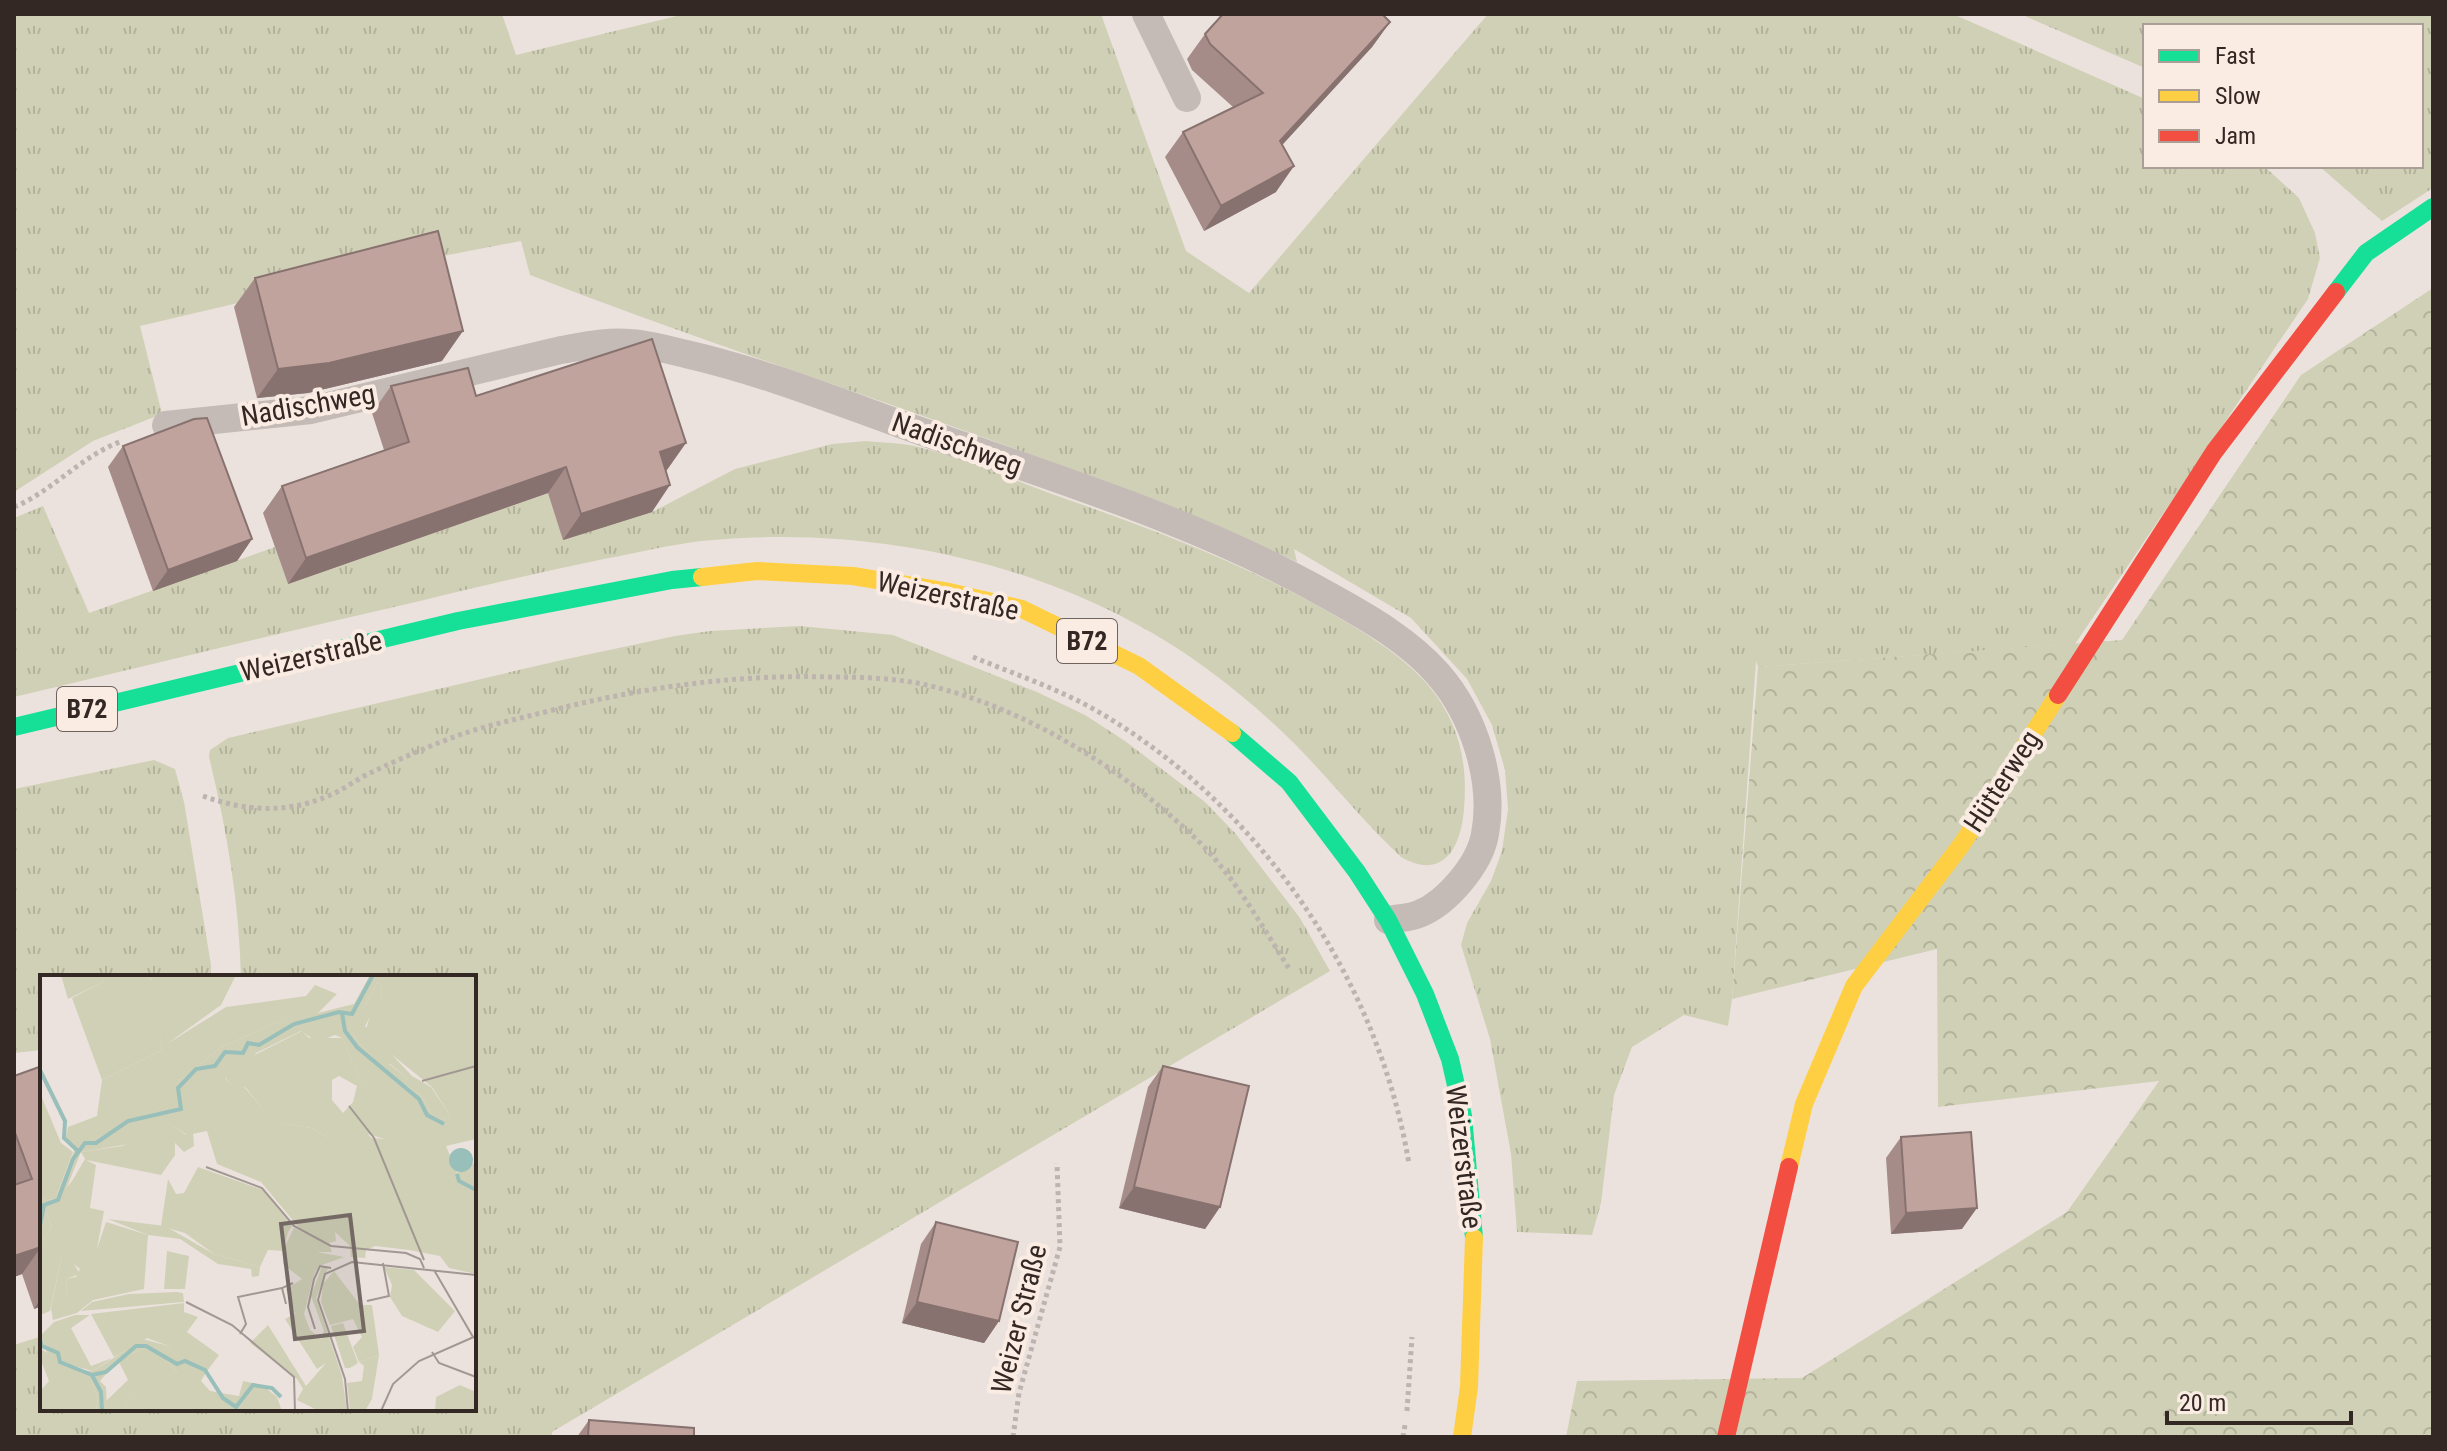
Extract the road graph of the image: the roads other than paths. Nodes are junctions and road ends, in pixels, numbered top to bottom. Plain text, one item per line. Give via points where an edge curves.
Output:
1 (1146, 14) edge
2 (1187, 98) dead end
3 (2433, 207) edge
4 (166, 425) road end
5 (14, 727) edge
6 (1388, 920) junction
7 (1462, 1437) edge
8 (1726, 1437) edge

1 - 2 lane
3 - 8 main road, Hütterweg via 2366,253 2214,452 1962,844 1854,986 1804,1104
4 - 6 lane, Nadischweg via 311,410 561,350 630,343 736,366 1210,538 1290,573 1381,627 1438,674 1460,705 1485,772 1486,832 1480,852 1453,890 1420,914
5 - 6 main road, Weizerstraße / B72 via 458,621 672,580 757,571 853,576 1022,609 1139,666 1221,724 1289,782
6 - 7 main road, Weizerstraße / B72 via 1445,1046 1463,1116 1474,1238

